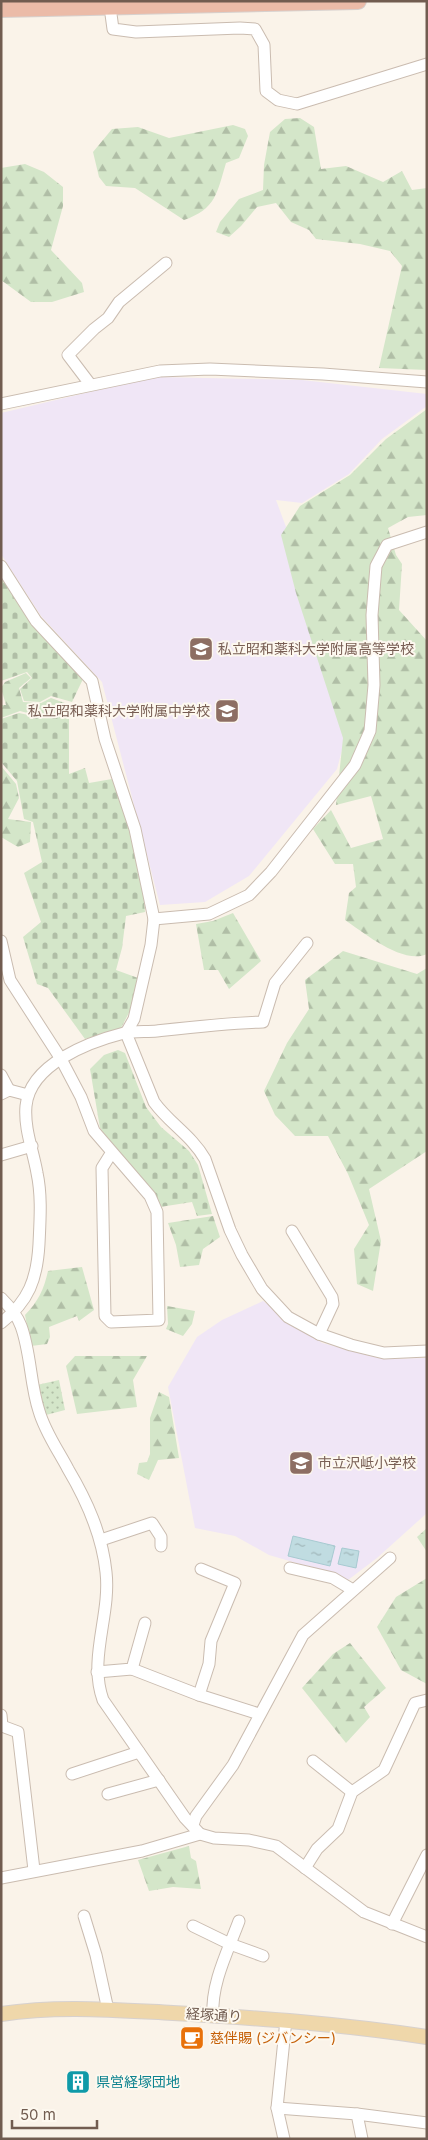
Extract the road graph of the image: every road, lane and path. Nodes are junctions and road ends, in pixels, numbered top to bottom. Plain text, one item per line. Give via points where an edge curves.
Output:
1 (358, 1) edge
2 (110, 7) junction
3 (1, 9) edge
4 (427, 64) edge
5 (166, 263) dead end
6 (427, 382) edge
7 (90, 384) junction
8 (1, 404) edge
9 (427, 532) edge
10 (1, 566) edge
11 (154, 918) junction
12 (1, 940) edge
13 (307, 943) dead end
14 (126, 1032) junction
15 (61, 1059) junction
16 (1, 1075) edge
17 (5, 1092) edge
18 (28, 1095) junction
19 (32, 1146) junction
20 (112, 1152) junction
21 (1, 1155) edge
22 (292, 1231) dead end
23 (1, 1298) edge
24 (14, 1312) junction
25 (1, 1323) edge
26 (319, 1334) junction
27 (427, 1352) edge
28 (101, 1540) junction
29 (161, 1546) dead end
30 (390, 1558) dead end
31 (290, 1568) dead end
32 (201, 1569) dead end
33 (353, 1590) junction
34 (145, 1623) dead end
35 (132, 1669) junction
36 (97, 1672) junction
37 (199, 1695) junction
38 (427, 1700) edge
39 (259, 1714) junction
40 (1, 1715) edge
41 (139, 1752) junction
42 (313, 1761) dead end
43 (72, 1774) dead end
44 (158, 1780) junction
45 (352, 1792) junction
46 (108, 1794) dead end
47 (193, 1825) junction
48 (200, 1834) junction
49 (427, 1855) edge
50 (305, 1868) junction
51 (34, 1870) junction
52 (1, 1878) edge
53 (84, 1916) dead end
54 (239, 1922) dead end
55 (392, 1924) junction
56 (193, 1926) dead end
57 (427, 1937) edge
58 (230, 1944) junction
59 (263, 1956) dead end
60 (108, 2010) junction
61 (1, 2014) edge
62 (212, 2015) junction
63 (286, 2020) junction
64 (427, 2037) edge
65 (277, 2108) junction
66 (357, 2114) junction
67 (427, 2123) edge
68 (284, 2139) edge
69 (362, 2139) edge

1 - 2 highway
2 - 3 highway
2 - 4 street via 113,28 136,32 255,29 264,44 266,91 278,100 296,104
5 - 7 street via 119,302 108,318 68,355
6 - 7 street via 210,369 160,371
7 - 8 street
9 - 11 street via 387,545 376,566 370,731 355,765 271,872 248,895 209,914
10 - 11 street via 36,620 92,680 105,739 135,829
11 - 14 street via 136,1011
12 - 15 street via 10,980
13 - 14 street via 275,983 263,1022
14 - 15 street via 85,1046
14 - 26 street via 154,1102 200,1149 230,1230 251,1272 288,1317
15 - 18 street via 42,1073
15 - 20 street via 81,1096 94,1131
16 - 17 street
17 - 18 street
18 - 19 street via 25,1120
19 - 21 street
19 - 24 street via 40,1193 36,1274 30,1291
20 - 20 street via 150,1196 157,1212 159,1320 111,1322 105,1316 102,1168
22 - 26 street via 332,1297 333,1304
23 - 24 street
24 - 25 street
24 - 28 street via 21,1326 39,1411 86,1502
26 - 27 street via 384,1353
28 - 29 street via 152,1523 161,1537
28 - 36 street via 106,1588
30 - 33 street
31 - 33 street via 333,1578
32 - 37 street via 235,1583 211,1641 209,1664
33 - 39 street via 303,1635
34 - 35 street
35 - 36 street
35 - 37 street
36 - 41 street via 103,1700
37 - 39 street
38 - 45 street via 415,1704 384,1770
39 - 47 street via 233,1765
40 - 51 street via 2,1726 18,1732
41 - 43 street
41 - 44 street
42 - 45 street
44 - 46 street
44 - 47 street
45 - 50 street via 338,1829 317,1849
47 - 48 street
48 - 50 street via 276,1846
48 - 51 street via 142,1851
49 - 55 street
50 - 55 street via 364,1912
51 - 52 street
53 - 60 street
54 - 58 street
55 - 57 street
56 - 58 street
58 - 59 street
58 - 62 street via 212,2000
60 - 61 main road, 経塚通り via 39,2010
60 - 62 main road, 経塚通り
62 - 63 main road, 経塚通り
63 - 64 main road, 経塚通り
63 - 65 street
65 - 66 street
65 - 68 street
66 - 67 street
66 - 69 street

